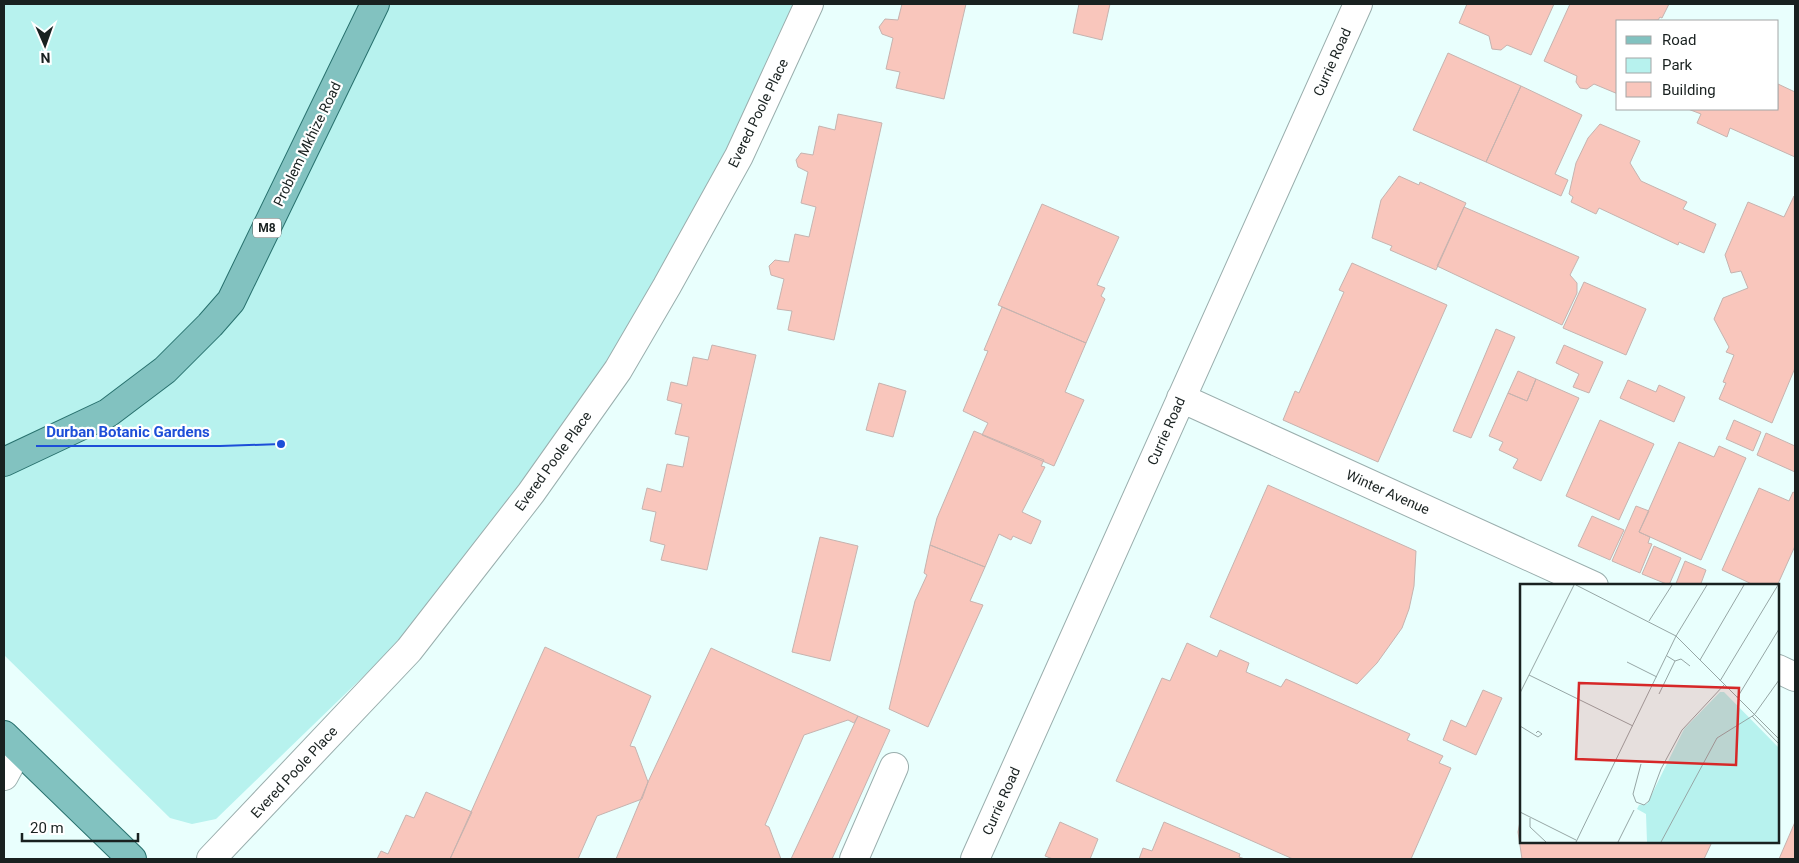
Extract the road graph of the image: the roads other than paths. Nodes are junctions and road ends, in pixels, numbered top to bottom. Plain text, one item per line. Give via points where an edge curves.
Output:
1 (375, 4) edge
2 (809, 4) edge
3 (1358, 4) edge
4 (1181, 398) junction
5 (4, 462) edge
6 (1590, 584) edge
7 (1779, 669) edge
8 (1795, 677) edge
9 (11, 743) edge
10 (894, 767) dead end
11 (4, 776) edge
12 (132, 859) edge
13 (212, 859) edge
14 (854, 859) edge
15 (975, 859) edge

1 - 5 main road, Problem Mkhize Road / M8 via 231,301 166,370 108,413
2 - 13 street, Evered Poole Place via 739,156 618,370 531,493 409,650
3 - 4 street, Currie Road
4 - 6 street, Winter Avenue
4 - 15 street, Currie Road
7 - 8 street
9 - 11 street
9 - 12 main road
10 - 14 street

